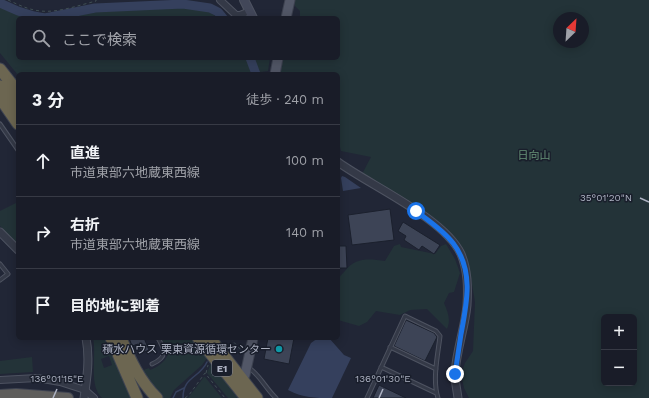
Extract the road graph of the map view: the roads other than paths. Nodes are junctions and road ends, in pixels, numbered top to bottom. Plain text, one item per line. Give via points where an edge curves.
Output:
1 (220, 0) edge
2 (244, 0) edge
3 (290, 0) edge
4 (252, 15) edge
5 (286, 16) edge
6 (0, 60) edge
7 (278, 60) edge
8 (0, 69) edge
9 (275, 72) edge
10 (16, 79) edge
11 (0, 86) edge
12 (16, 89) edge
13 (0, 98) edge
14 (16, 106) edge
15 (16, 121) edge
16 (0, 124) edge
17 (16, 147) edge
18 (340, 163) edge
19 (0, 232) edge
20 (16, 248) edge
21 (0, 264) edge
22 (0, 280) edge
23 (86, 340) edge
24 (112, 340) edge
25 (116, 340) edge
26 (122, 340) edge
27 (126, 340) edge
28 (159, 340) edge
29 (200, 340) edge
30 (212, 340) edge
31 (253, 340) edge
32 (390, 347) junction
33 (152, 364) dead end
34 (381, 367) junction
35 (436, 369) junction
36 (246, 371) joint
37 (0, 380) edge
38 (136, 383) edge
39 (85, 390) junction
40 (436, 393) junction
41 (0, 395) edge
42 (68, 398) edge
43 (84, 398) edge
44 (94, 398) edge
45 (157, 398) edge
46 (246, 398) edge
47 (257, 398) edge
48 (276, 398) edge
49 (367, 398) edge
50 (438, 398) edge
51 (458, 398) edge

1 - 4 street via 236,15
2 - 4 main road
3 - 5 main road
6 - 10 highway
7 - 9 main road
8 - 12 highway
11 - 14 highway
13 - 15 highway
16 - 17 lane
18 - 51 street via 416,211 441,230 460,254 468,284 455,374
19 - 20 street
21 - 22 lane via 8,274
23 - 39 street via 88,356
24 - 38 highway
25 - 38 highway
26 - 38 highway
27 - 38 highway via 135,359
28 - 33 lane via 164,354
29 - 46 highway, E1
30 - 47 highway, E1
31 - 36 main road
32 - 34 lane
32 - 35 lane
32 - 35 lane via 405,316 436,331 440,336
34 - 40 lane
34 - 49 lane
35 - 40 lane
36 - 48 lane via 254,372 268,392
37 - 39 street via 37,378
38 - 45 highway
39 - 43 street
39 - 44 street
40 - 50 lane
41 - 42 highway via 24,394

